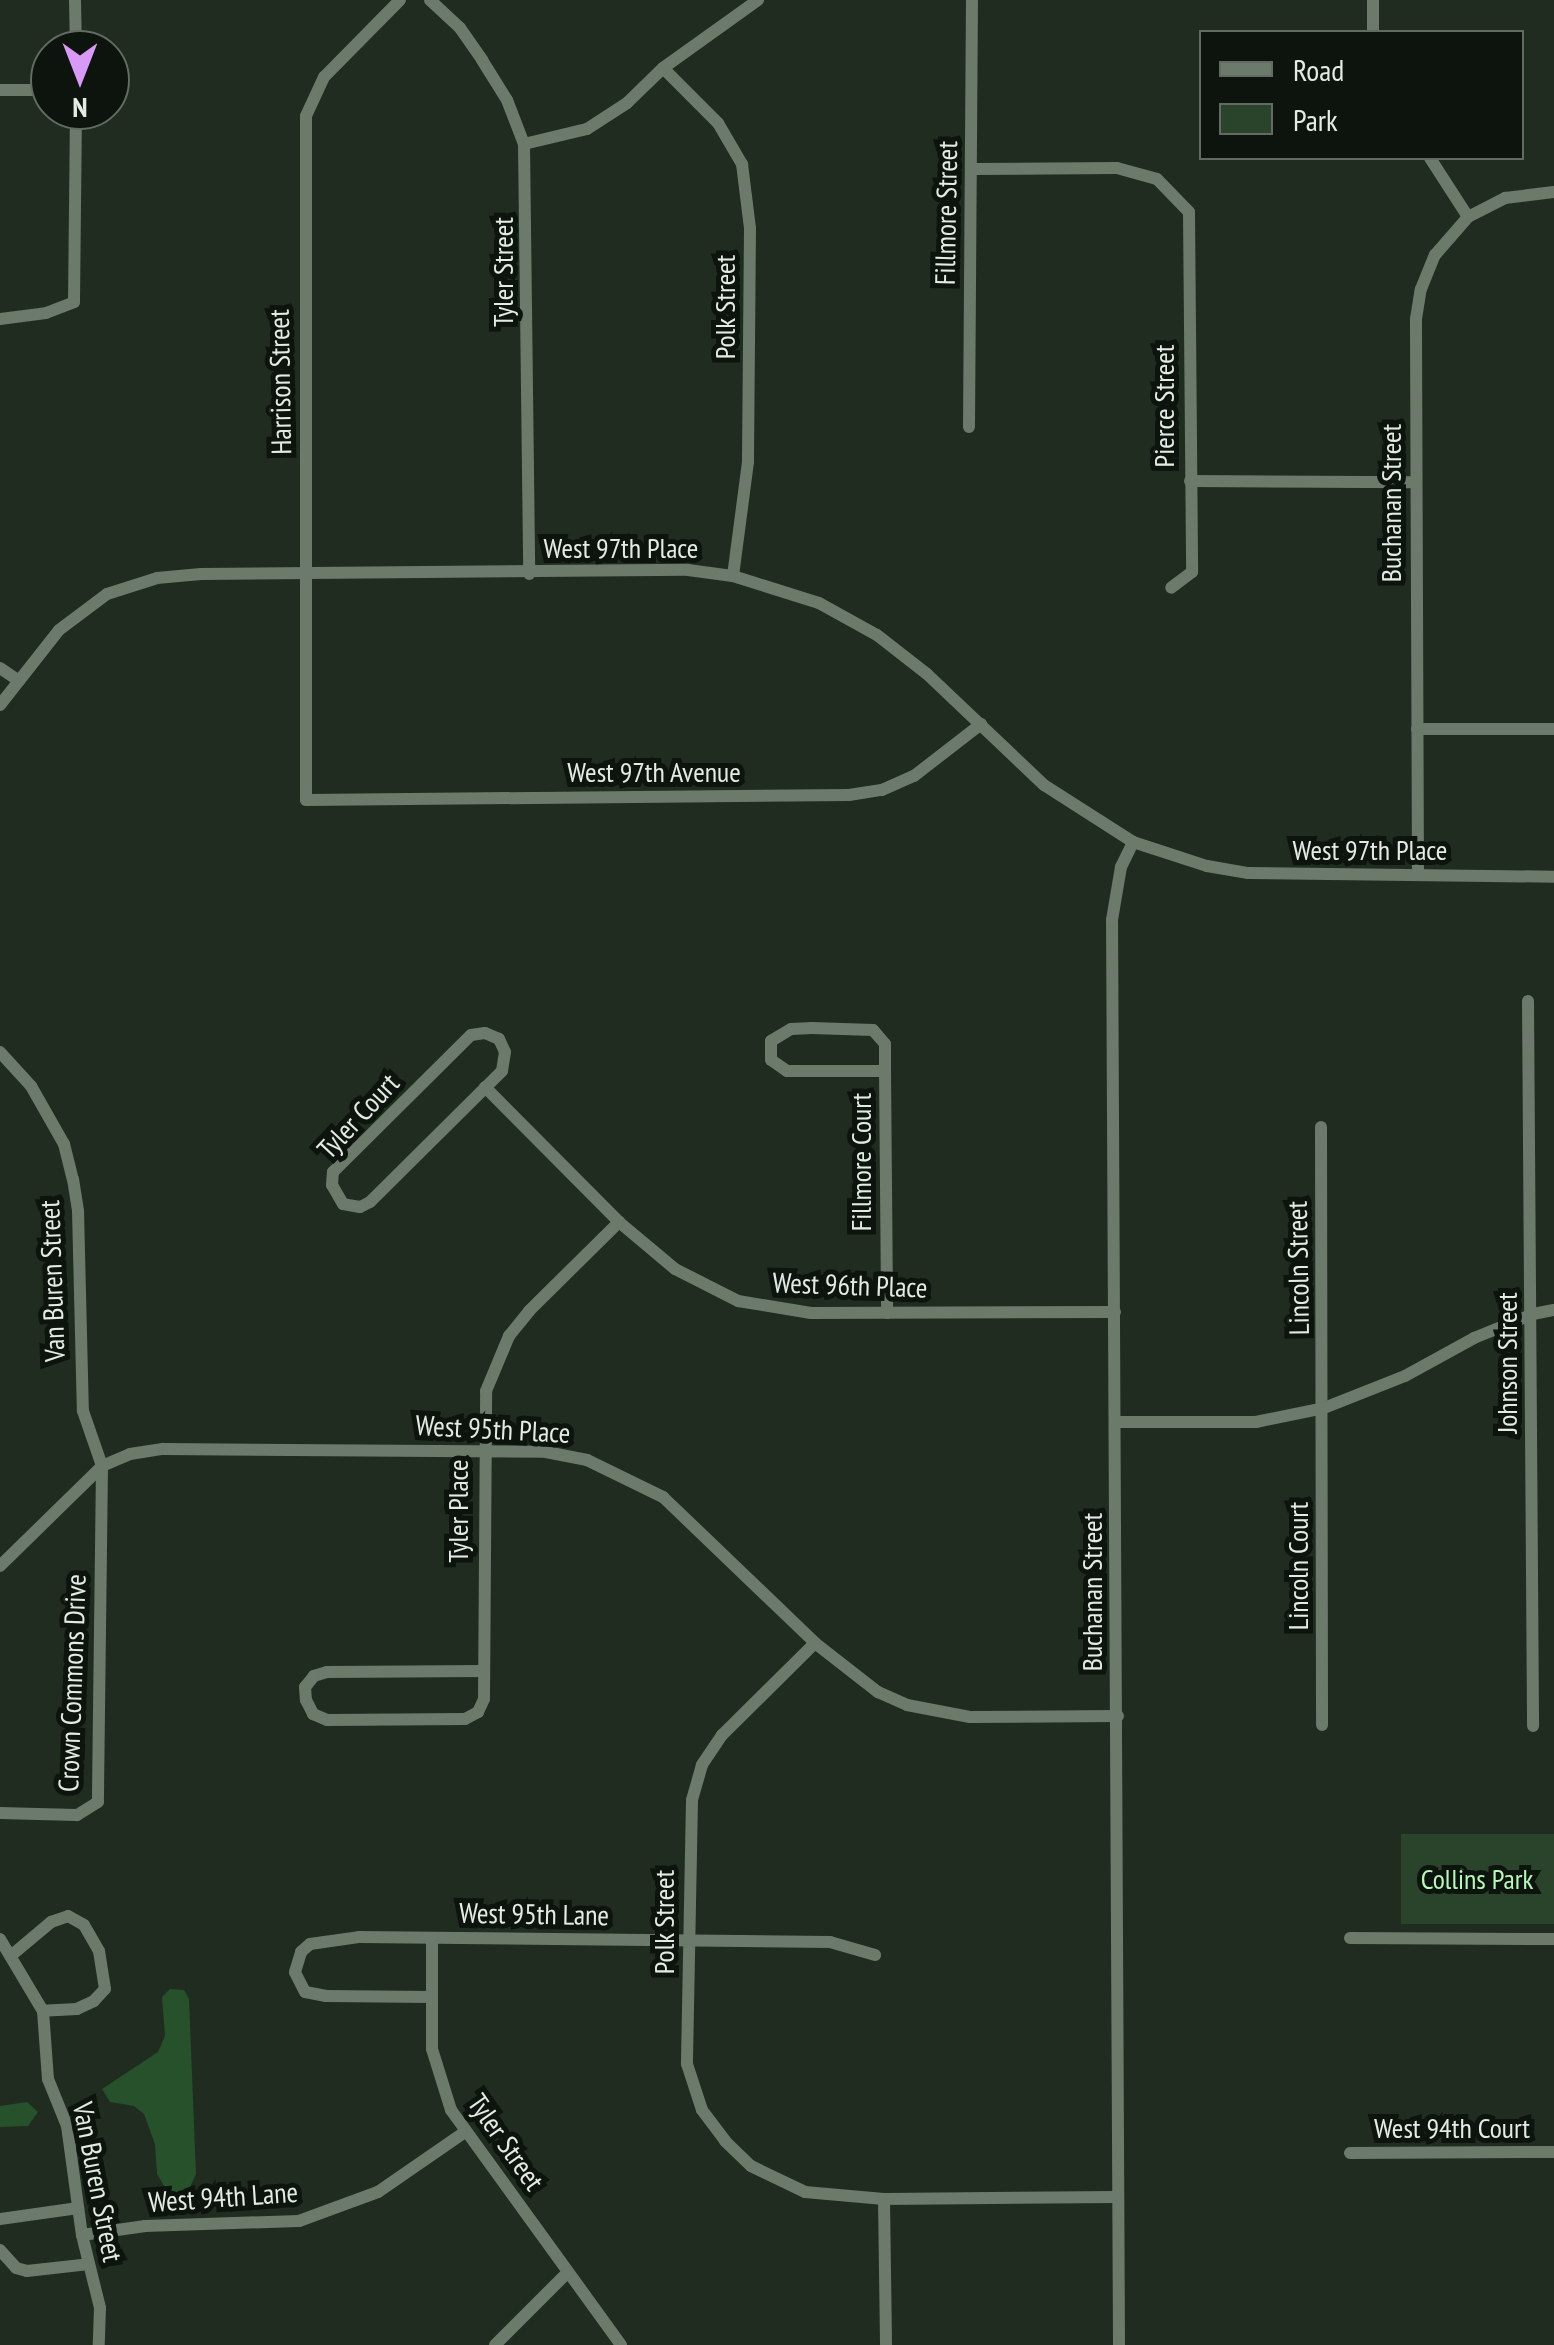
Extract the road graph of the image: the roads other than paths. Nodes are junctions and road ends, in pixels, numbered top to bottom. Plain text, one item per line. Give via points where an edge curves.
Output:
1 (75, 0) edge
2 (400, 0) edge
3 (430, 0) edge
4 (758, 0) edge
5 (972, 0) edge
6 (1373, 0) edge
7 (76, 30) edge
8 (1373, 30) edge
9 (662, 68) junction
10 (0, 90) edge
11 (30, 90) edge
12 (76, 130) edge
13 (524, 144) junction
14 (1431, 160) edge
15 (972, 169) junction
16 (1554, 192) edge
17 (1468, 217) junction
18 (0, 320) edge
19 (969, 427) dead end
20 (1190, 481) junction
21 (1416, 482) junction
22 (529, 574) junction
23 (307, 575) junction
24 (734, 576) junction
25 (1170, 588) dead end
26 (0, 668) edge
27 (19, 681) junction
28 (0, 705) edge
29 (980, 724) junction
30 (1554, 729) edge
31 (1416, 730) junction
32 (306, 800) joint
33 (1133, 842) junction
34 (1418, 875) junction
35 (1554, 877) edge
36 (1528, 1001) dead end
37 (0, 1052) edge
38 (885, 1071) junction
39 (485, 1087) junction
40 (1321, 1127) dead end
41 (620, 1222) junction
42 (1554, 1310) edge
43 (1115, 1312) junction
44 (887, 1314) junction
45 (1533, 1314) junction
46 (1324, 1408) junction
47 (1116, 1422) junction
48 (483, 1448) junction
49 (102, 1466) junction
50 (0, 1566) edge
51 (815, 1643) junction
52 (483, 1671) junction
53 (1118, 1716) junction
54 (1322, 1724) dead end
55 (1533, 1726) dead end
56 (0, 1813) edge
57 (432, 1938) junction
58 (1350, 1938) dead end
59 (0, 1940) edge
60 (1554, 1940) edge
61 (689, 1941) junction
62 (12, 1954) junction
63 (874, 1956) dead end
64 (431, 1997) junction
65 (43, 2011) junction
66 (465, 2132) junction
67 (1554, 2152) edge
68 (1350, 2153) dead end
69 (1118, 2196) junction
70 (884, 2199) junction
71 (78, 2208) junction
72 (0, 2219) edge
73 (82, 2235) junction
74 (0, 2250) edge
75 (89, 2264) junction
76 (568, 2272) junction
77 (98, 2345) edge
78 (495, 2345) edge
79 (621, 2345) edge
80 (886, 2345) edge
81 (1120, 2345) edge

1 - 7 street
2 - 23 street, Harrison Street via 324,77 306,116
3 - 13 street, Tyler Street via 482,60
4 - 9 street
5 - 15 street, Fillmore Street
6 - 8 street
9 - 13 street via 628,103 588,129
9 - 24 street, Polk Street via 718,123 742,164 750,228 748,462
10 - 11 street
12 - 18 street via 74,302 46,314
13 - 22 street, Tyler Street
14 - 17 street
15 - 19 street, Fillmore Street
15 - 20 street, Pierce Street via 1116,168 1157,180 1189,212
16 - 17 street via 1505,198
17 - 21 street, Buchanan Street via 1435,255 1420,289
20 - 21 street
20 - 25 street, Pierce Street via 1192,572
21 - 31 street, Buchanan Street
22 - 23 street, West 97th Place
22 - 24 street, West 97th Place via 688,570
23 - 27 street, West 97th Place via 186,575 107,594 59,630
23 - 32 street, Harrison Street
24 - 29 street, West 97th Place via 819,603 877,635
26 - 27 street
27 - 28 street
29 - 32 street, West 97th Avenue via 914,776 850,795
29 - 33 street, West 97th Place via 1044,785
30 - 31 street
31 - 34 street, Buchanan Street
33 - 34 street, West 97th Place via 1248,873
33 - 43 street, Buchanan Street via 1120,867 1112,920
34 - 35 street, West 97th Place
36 - 45 street, Johnson Street
37 - 49 street, Van Buren Street via 30,1086 64,1144 73,1179 83,1410
38 - 38 street via 787,1071 771,1060 771,1042 791,1029 873,1030 885,1044
38 - 44 street, Fillmore Court
39 - 39 street, Tyler Court via 506,1061 499,1039 486,1033 471,1035 333,1172 335,1196 343,1204 370,1202
39 - 41 street, West 96th Place
40 - 46 street, Lincoln Street
41 - 44 street, West 96th Place via 675,1270 738,1301 811,1313
41 - 48 street, Tyler Place via 509,1336 486,1390
42 - 45 street
43 - 44 street, West 96th Place
43 - 47 street, Buchanan Street
45 - 46 street
45 - 55 street, Johnson Street
46 - 47 street via 1256,1422
46 - 54 street, Lincoln Court
47 - 53 street, Buchanan Street
48 - 49 street, West 95th Place via 163,1449
48 - 51 street, West 95th Place via 588,1460 662,1497
48 - 52 street, Tyler Place
49 - 50 street, West 95th Place
49 - 56 street, Crown Commons Drive via 98,1802 78,1815
51 - 53 street, West 95th Place via 878,1692 940,1714
51 - 61 street, Polk Street via 722,1735 702,1765 689,1834
52 - 52 street, Tyler Place via 328,1672 305,1687 306,1700 312,1714 327,1720 464,1719 484,1699
53 - 69 street, Buchanan Street
57 - 61 street, West 95th Lane
57 - 64 street, Tyler Street
57 - 64 street, West 95th Lane via 322,1939 300,1952 295,1972 305,1992 326,1996
58 - 60 street
59 - 62 street
61 - 63 street, West 95th Lane via 830,1942
61 - 70 street, Polk Street via 687,2064 702,2110 751,2166 804,2192
62 - 65 street
62 - 65 street via 68,1916 84,1924 99,1950 104,1989 94,2002
64 - 66 street, Tyler Street via 439,2081
65 - 71 street, Van Buren Street via 48,2078 67,2126
66 - 73 street, West 94th Lane via 378,2192 299,2222 145,2226
66 - 76 street, Tyler Street
67 - 68 street, West 94th Court
69 - 70 street
69 - 81 street, Buchanan Street
70 - 80 street
71 - 72 street
71 - 73 street, Van Buren Street
73 - 75 street, Van Buren Street
74 - 75 street via 28,2271
75 - 77 street, Van Buren Street via 100,2308
76 - 78 street
76 - 79 street, Tyler Street

